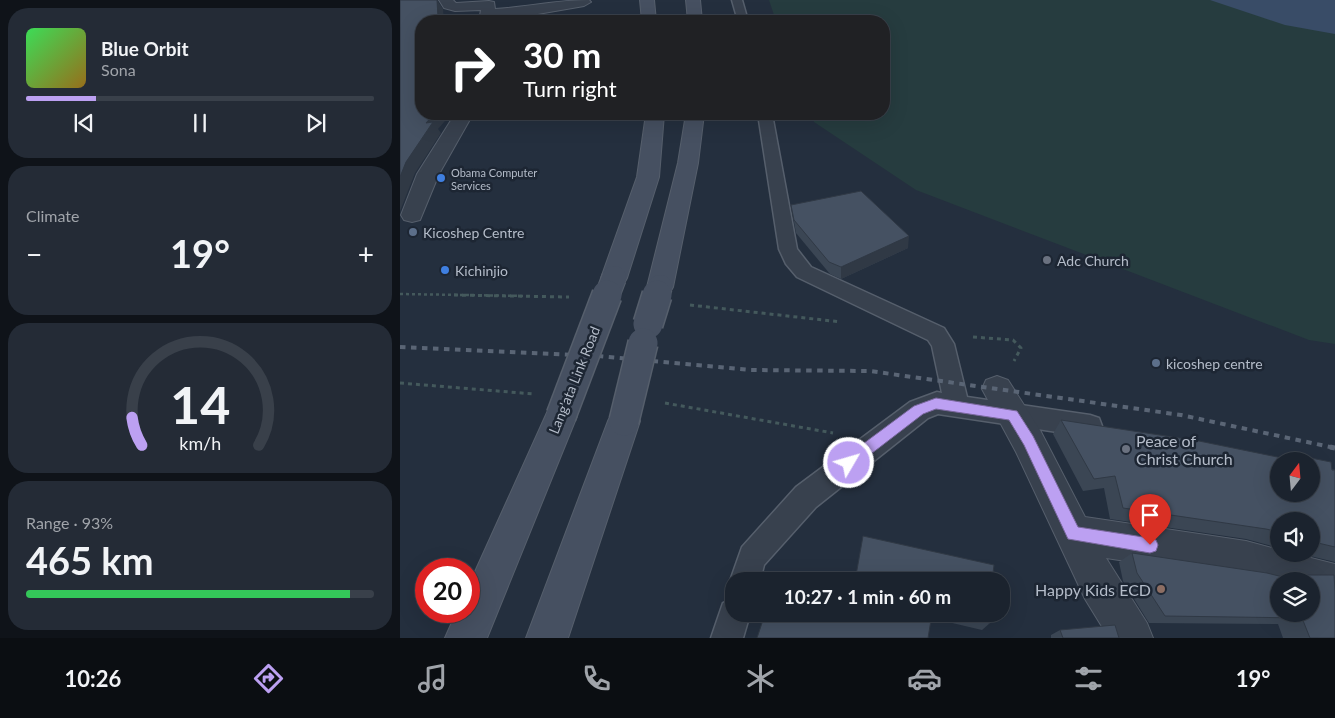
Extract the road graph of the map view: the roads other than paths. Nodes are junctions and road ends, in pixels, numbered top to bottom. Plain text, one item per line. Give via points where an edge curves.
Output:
1 (446, 0) edge
2 (647, 0) edge
3 (693, 0) edge
4 (737, 0) edge
5 (584, 2) dead end
6 (487, 15) edge
7 (506, 15) edge
8 (648, 15) edge
9 (694, 15) edge
10 (741, 15) edge
11 (460, 120) edge
12 (654, 120) edge
13 (694, 120) edge
14 (767, 120) edge
15 (412, 215) dead end
16 (1005, 402) junction
17 (957, 406) junction
18 (1117, 430) edge
19 (1073, 534) junction
20 (747, 572) edge
21 (1335, 584) edge
22 (732, 622) edge
23 (466, 638) edge
24 (547, 638) edge
25 (727, 638) edge
26 (1132, 638) edge

1 - 6 street via 448,5 455,7 489,5
2 - 8 main road
3 - 9 main road
4 - 10 lane
5 - 7 street
11 - 15 street via 428,174
12 - 23 main road, Lang'ata Link Road, bridge via 648,177 614,278 548,405
13 - 24 main road, bridge via 688,163 660,287 624,421
14 - 17 lane via 792,259 804,272 936,334 943,344
16 - 17 lane
16 - 18 lane
16 - 19 street via 1028,441
17 - 20 lane via 936,404 918,410 806,497 752,557
19 - 21 street via 1246,560
19 - 26 street via 1099,585
22 - 25 lane

